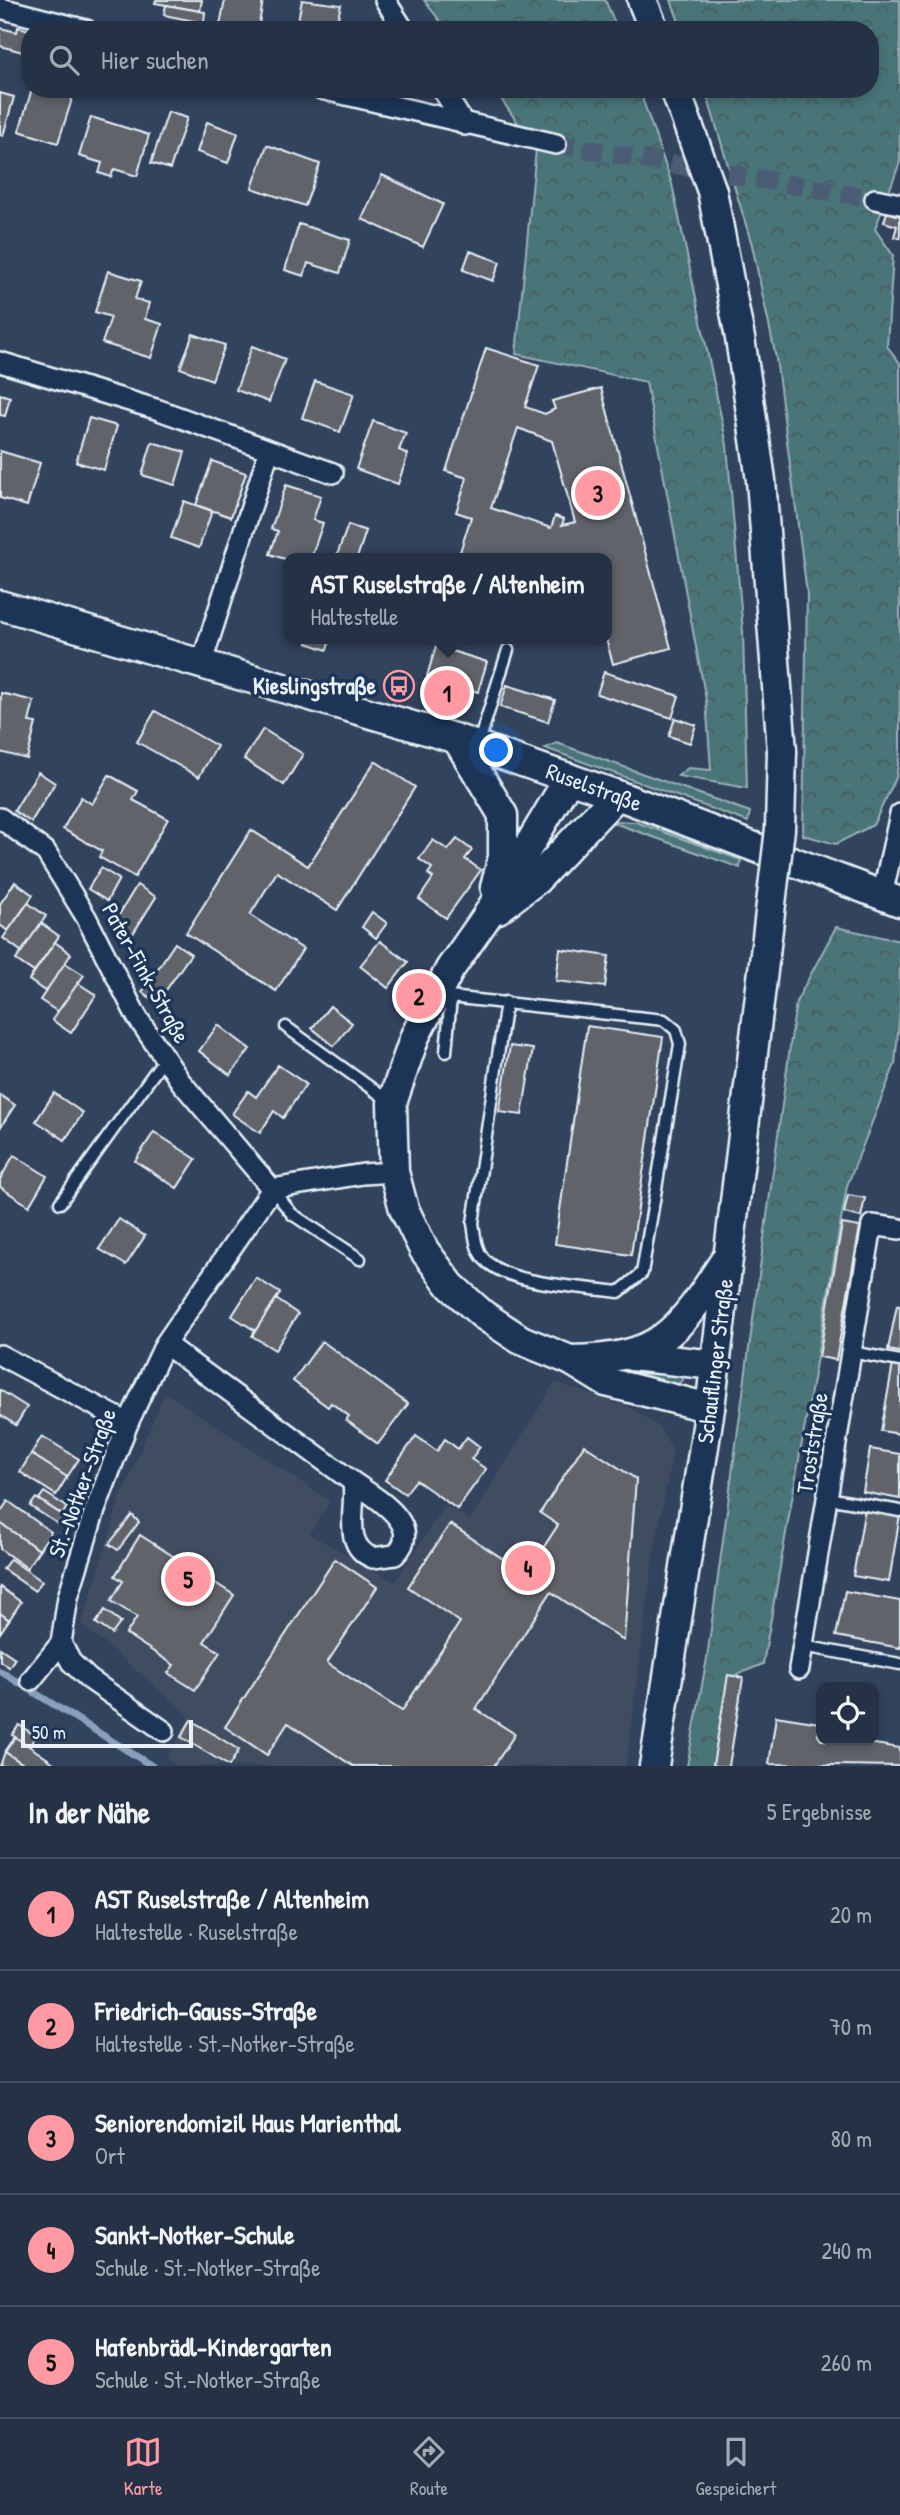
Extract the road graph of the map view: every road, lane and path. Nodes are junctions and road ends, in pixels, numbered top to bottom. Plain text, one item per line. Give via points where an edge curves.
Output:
1 (384, 0) edge
2 (642, 0) edge
3 (0, 8) edge
4 (51, 21) edge
5 (398, 21) edge
6 (650, 21) edge
7 (357, 98) edge
8 (448, 98) edge
9 (678, 98) edge
10 (465, 125) junction
11 (555, 144) tunnel mouth
12 (875, 199) tunnel mouth
13 (900, 204) edge
14 (0, 362) edge
15 (268, 451) junction
16 (333, 473) dead end
17 (0, 605) edge
18 (508, 650) dead end
19 (202, 662) junction
20 (467, 743) junction
21 (569, 778) junction
22 (617, 795) junction
23 (0, 818) edge
24 (899, 826) edge
25 (891, 899) edge
26 (487, 916) junction
27 (443, 996) junction
28 (506, 1002) junction
29 (286, 1027) dead end
30 (446, 1052) dead end
31 (165, 1058) junction
32 (392, 1103) junction
33 (394, 1172) junction
34 (272, 1189) junction
35 (60, 1203) dead end
36 (900, 1229) edge
37 (728, 1257) junction
38 (360, 1259) dead end
39 (165, 1344) junction
40 (852, 1352) junction
41 (0, 1355) edge
42 (623, 1355) junction
43 (570, 1360) junction
44 (900, 1361) edge
45 (715, 1365) junction
46 (710, 1409) junction
47 (128, 1423) junction
48 (353, 1482) dead end
49 (827, 1498) junction
50 (900, 1511) edge
51 (61, 1643) junction
52 (803, 1646) junction
53 (900, 1664) edge
54 (799, 1669) dead end
55 (32, 1679) dead end
56 (164, 1731) dead end
57 (654, 1766) edge

1 - 5 street
2 - 6 main road
3 - 4 street
7 - 10 street
8 - 10 street
9 - 37 main road, Schauflinger Straße, bridge via 712,191 740,338 761,480 782,751 780,829
10 - 11 street
12 - 13 street
14 - 15 street via 159,410
15 - 16 street
15 - 19 street
17 - 19 main road, Ruselstraße
18 - 20 lane
19 - 20 main road, Ruselstraße
20 - 21 main road, Ruselstraße
20 - 26 main road via 503,815 503,857
21 - 22 main road, Ruselstraße
21 - 26 main road
22 - 25 main road, Ruselstraße
22 - 26 main road via 536,880
23 - 31 street, Pater-Fink-Straße via 46,852 86,917 137,1017
24 - 25 street
26 - 27 main road
27 - 28 lane
27 - 30 lane
27 - 32 main road via 415,1036
28 - 28 lane via 664,1020 676,1030 680,1044 642,1273 619,1292 509,1275 484,1259 476,1244 473,1223
29 - 32 lane
31 - 34 street, Pater-Fink-Straße
31 - 35 lane
32 - 33 main road
33 - 34 street
33 - 43 main road via 404,1209 424,1250 451,1286 521,1340
34 - 38 lane via 292,1214
34 - 39 street, St.-Notker-Straße
36 - 40 street, Troststraße via 872,1225
37 - 42 main road via 699,1301 668,1336 650,1348
37 - 45 main road, Schauflinger Straße
39 - 47 street, St.-Notker-Straße
39 - 48 street
40 - 44 lane
40 - 49 street, Troststraße
41 - 47 street
42 - 43 main road
42 - 45 main road
43 - 46 main road via 620,1387
45 - 46 main road, Schauflinger Straße
46 - 57 main road, Schauflinger Straße
47 - 51 street, St.-Notker-Straße via 68,1597
49 - 50 lane
49 - 52 street, Troststraße
51 - 55 street
51 - 56 street via 89,1679
52 - 53 lane
52 - 54 street, Troststraße

